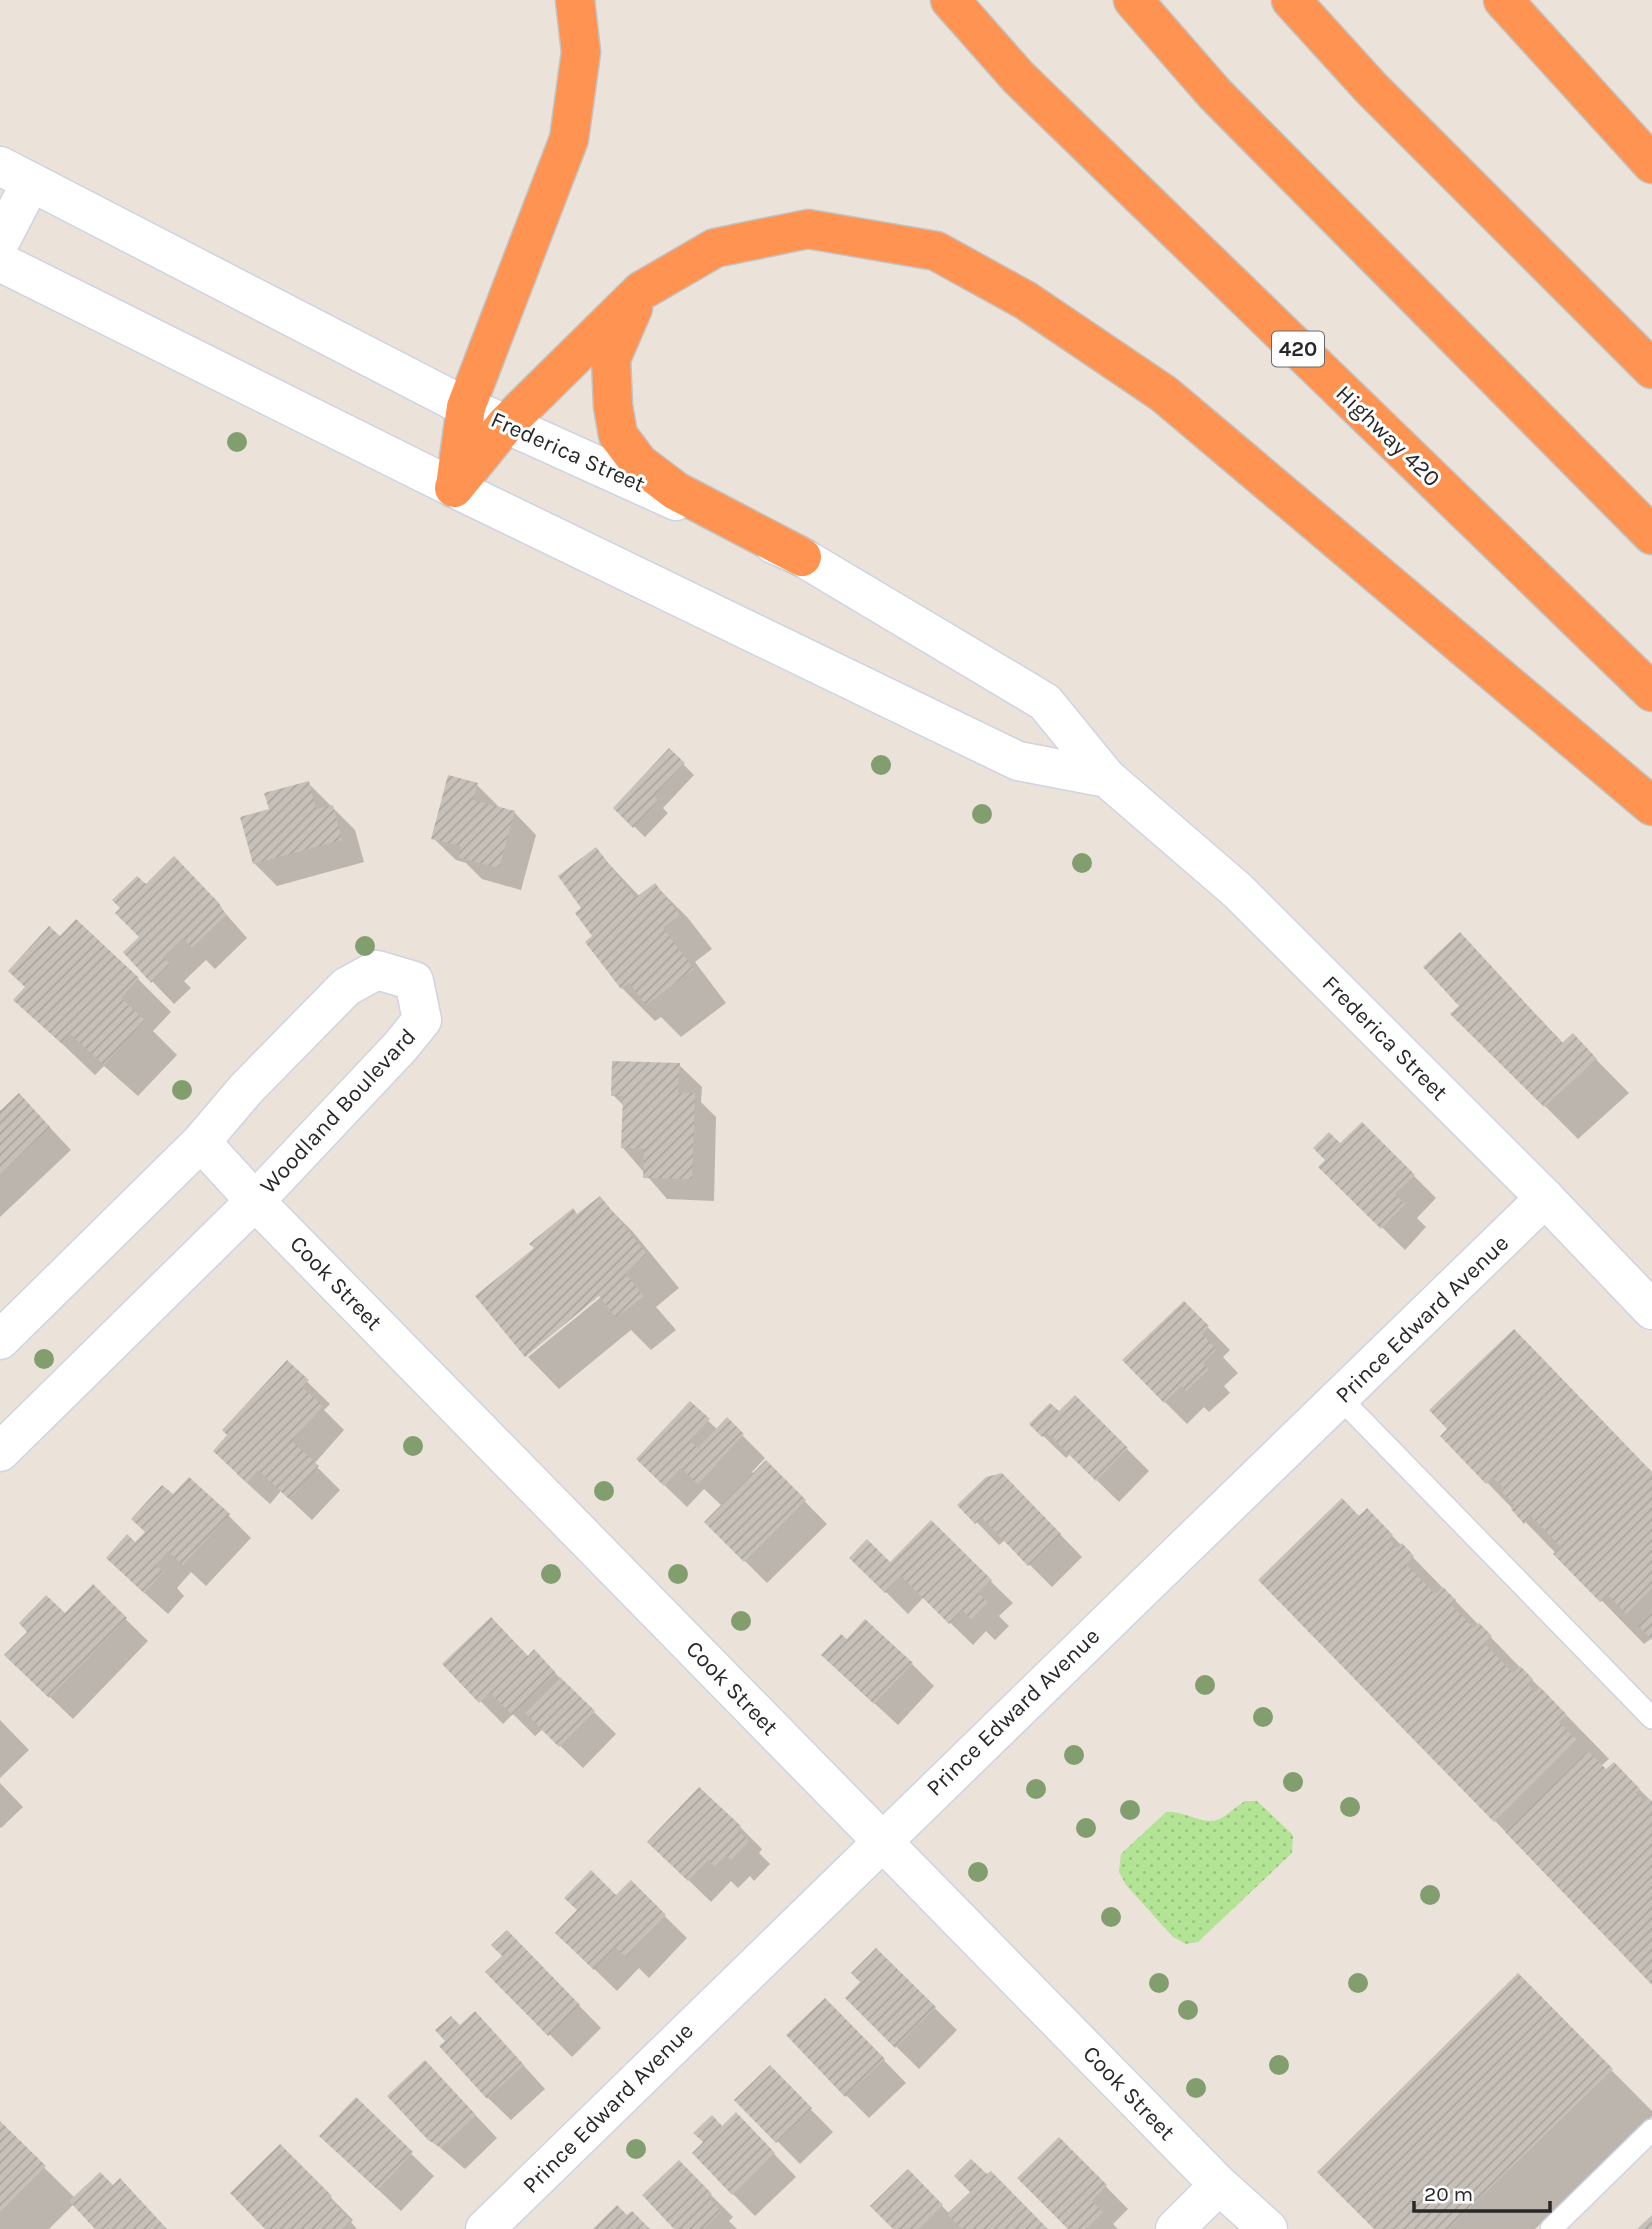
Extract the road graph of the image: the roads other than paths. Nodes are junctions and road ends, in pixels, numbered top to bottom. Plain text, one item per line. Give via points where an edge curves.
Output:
1 (575, 0) edge
2 (950, 0) edge
3 (1133, 0) edge
4 (1292, 0) edge
5 (1503, 0) edge
6 (1652, 164) edge
7 (15, 174) edge
8 (0, 242) edge
9 (0, 262) edge
10 (641, 291) junction
11 (1652, 369) edge
12 (466, 407) junction
13 (506, 424) junction
14 (454, 488) junction
15 (1652, 534) edge
16 (802, 556) junction
17 (1652, 692) edge
18 (1107, 778) junction
19 (1652, 806) edge
20 (201, 1142) junction
21 (1545, 1198) junction
22 (255, 1201) junction
23 (1652, 1310) edge
24 (0, 1340) edge
25 (1341, 1399) junction
26 (0, 1452) edge
27 (1652, 1718) edge
28 (881, 1839) junction
29 (1652, 2130) edge
30 (1219, 2185) junction
31 (485, 2229) edge
32 (1175, 2229) edge
33 (1268, 2229) edge
34 (1551, 2229) edge

1 - 12 highway via 581,52 569,139
2 - 17 highway, Highway 420 / 420 via 1019,78
3 - 15 highway via 1215,94
4 - 11 highway via 1371,88
5 - 6 highway
7 - 8 street
7 - 12 street, Frederica Street
9 - 14 street, Frederica Street
10 - 13 highway
10 - 16 highway via 611,359 618,435 639,463 676,491
10 - 19 highway via 715,248 808,229 936,251 1025,300 1164,394
12 - 13 street, Frederica Street
12 - 14 highway
13 - 14 highway
13 - 16 street, Frederica Street
14 - 18 street, Frederica Street via 1018,761
16 - 18 street, Frederica Street via 1045,702
18 - 21 street, Frederica Street via 1238,891
20 - 22 street, Cook Street
20 - 22 street, Woodland Boulevard via 346,987 377,970 414,981 422,1020
20 - 24 street, Woodland Boulevard
21 - 23 street, Frederica Street
21 - 25 street, Prince Edward Avenue
22 - 26 street, Woodland Boulevard
22 - 28 street, Cook Street
25 - 27 lane
25 - 28 street, Prince Edward Avenue
28 - 30 street, Cook Street
28 - 31 street, Prince Edward Avenue
29 - 34 lane
30 - 32 street
30 - 33 street, Cook Street

